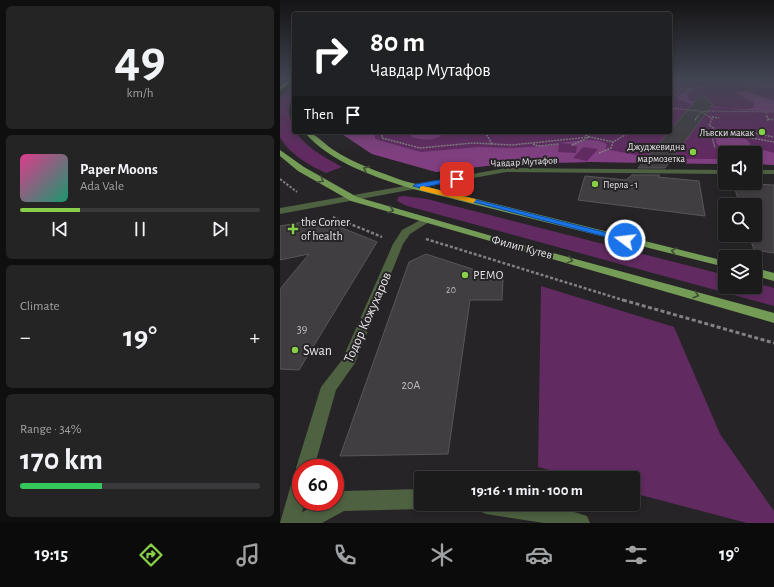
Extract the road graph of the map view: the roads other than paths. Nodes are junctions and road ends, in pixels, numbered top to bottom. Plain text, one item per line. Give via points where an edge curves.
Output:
1 (309, 134) edge
2 (280, 152) edge
3 (718, 172) edge
4 (762, 172) edge
5 (774, 172) edge
6 (416, 186) junction
7 (354, 198) junction
8 (280, 211) edge
9 (426, 220) junction
10 (718, 262) edge
11 (762, 274) edge
12 (774, 277) edge
13 (774, 318) edge
14 (308, 459) edge
15 (414, 500) edge
16 (292, 511) edge
17 (531, 511) edge
18 (289, 523) edge
19 (302, 523) edge
20 (580, 523) edge

6 -> 1 main road via 350,162 324,147
2 -> 7 main road, Филип Кутев via 301,169
3 - 6 street, Чавдар Мутафов via 506,170
4 - 5 street
6 - 7 street, Чавдар Мутафов
10 -> 6 main road
7 - 8 street, Чавдар Мутафов
7 -> 9 main road, Филип Кутев
9 -> 13 main road, Филип Кутев
9 - 14 street, Тодор Кожухаров via 406,232 398,244 348,363 329,387
11 - 12 main road
15 - 19 street via 342,501
16 - 18 street
17 - 20 street via 556,515

